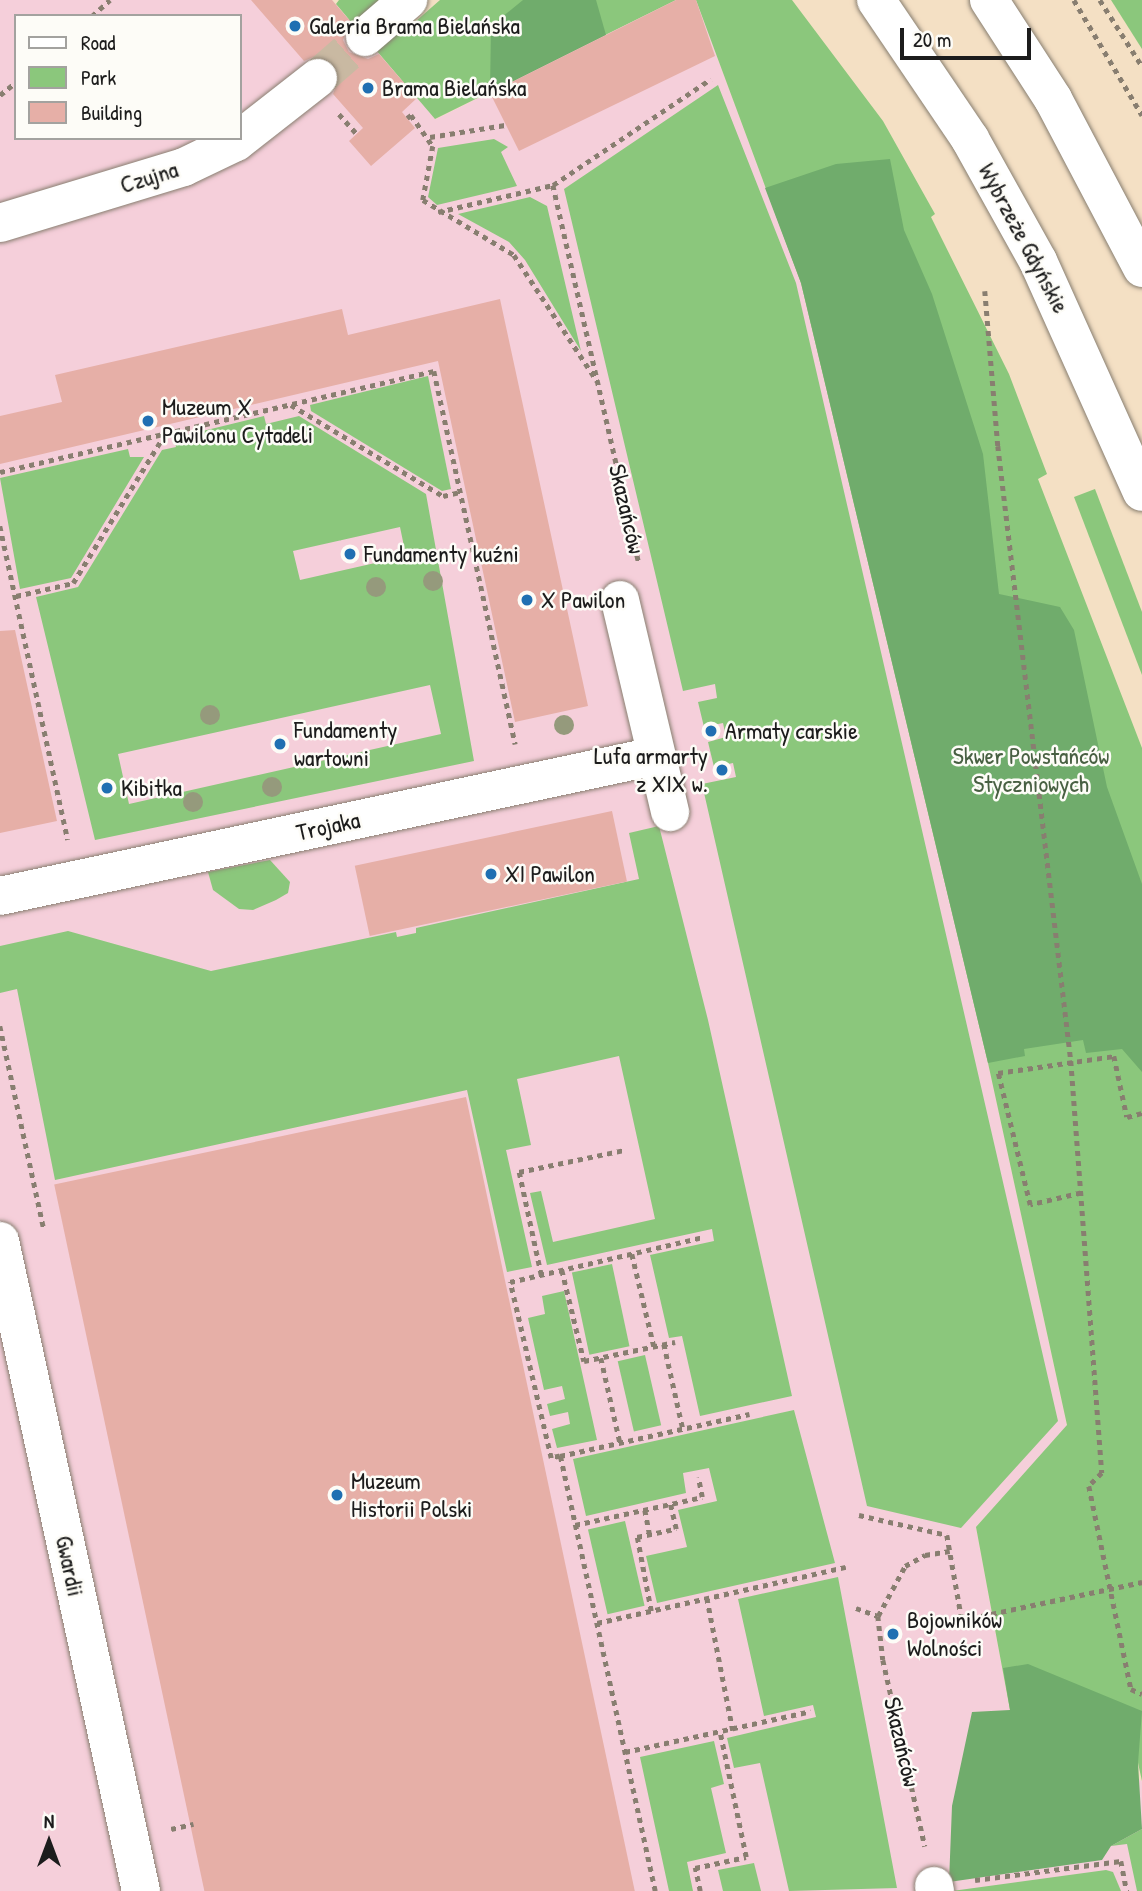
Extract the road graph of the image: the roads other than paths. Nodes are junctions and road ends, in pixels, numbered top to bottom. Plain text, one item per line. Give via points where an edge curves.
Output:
1 (408, 0) edge
2 (876, 0) edge
3 (989, 0) edge
4 (365, 37) tunnel mouth
5 (318, 78) tunnel mouth
6 (242, 137) edge
7 (239, 140) edge
8 (0, 223) edge
9 (1142, 268) edge
10 (1142, 492) edge
11 (620, 600) road end
12 (655, 756) junction
13 (670, 812) dead end
14 (0, 896) edge
15 (0, 1241) edge
16 (141, 1891) edge

1 - 4 main road
2 - 10 main road, Wybrzeże Gdyńskie via 970,139 1038,261
3 - 9 main road via 1053,99
5 - 6 main road, Czujna
7 - 8 main road, Czujna via 184,167
11 - 12 main road
12 - 13 main road
12 - 14 main road, Trojaka
15 - 16 main road, Gwardii

